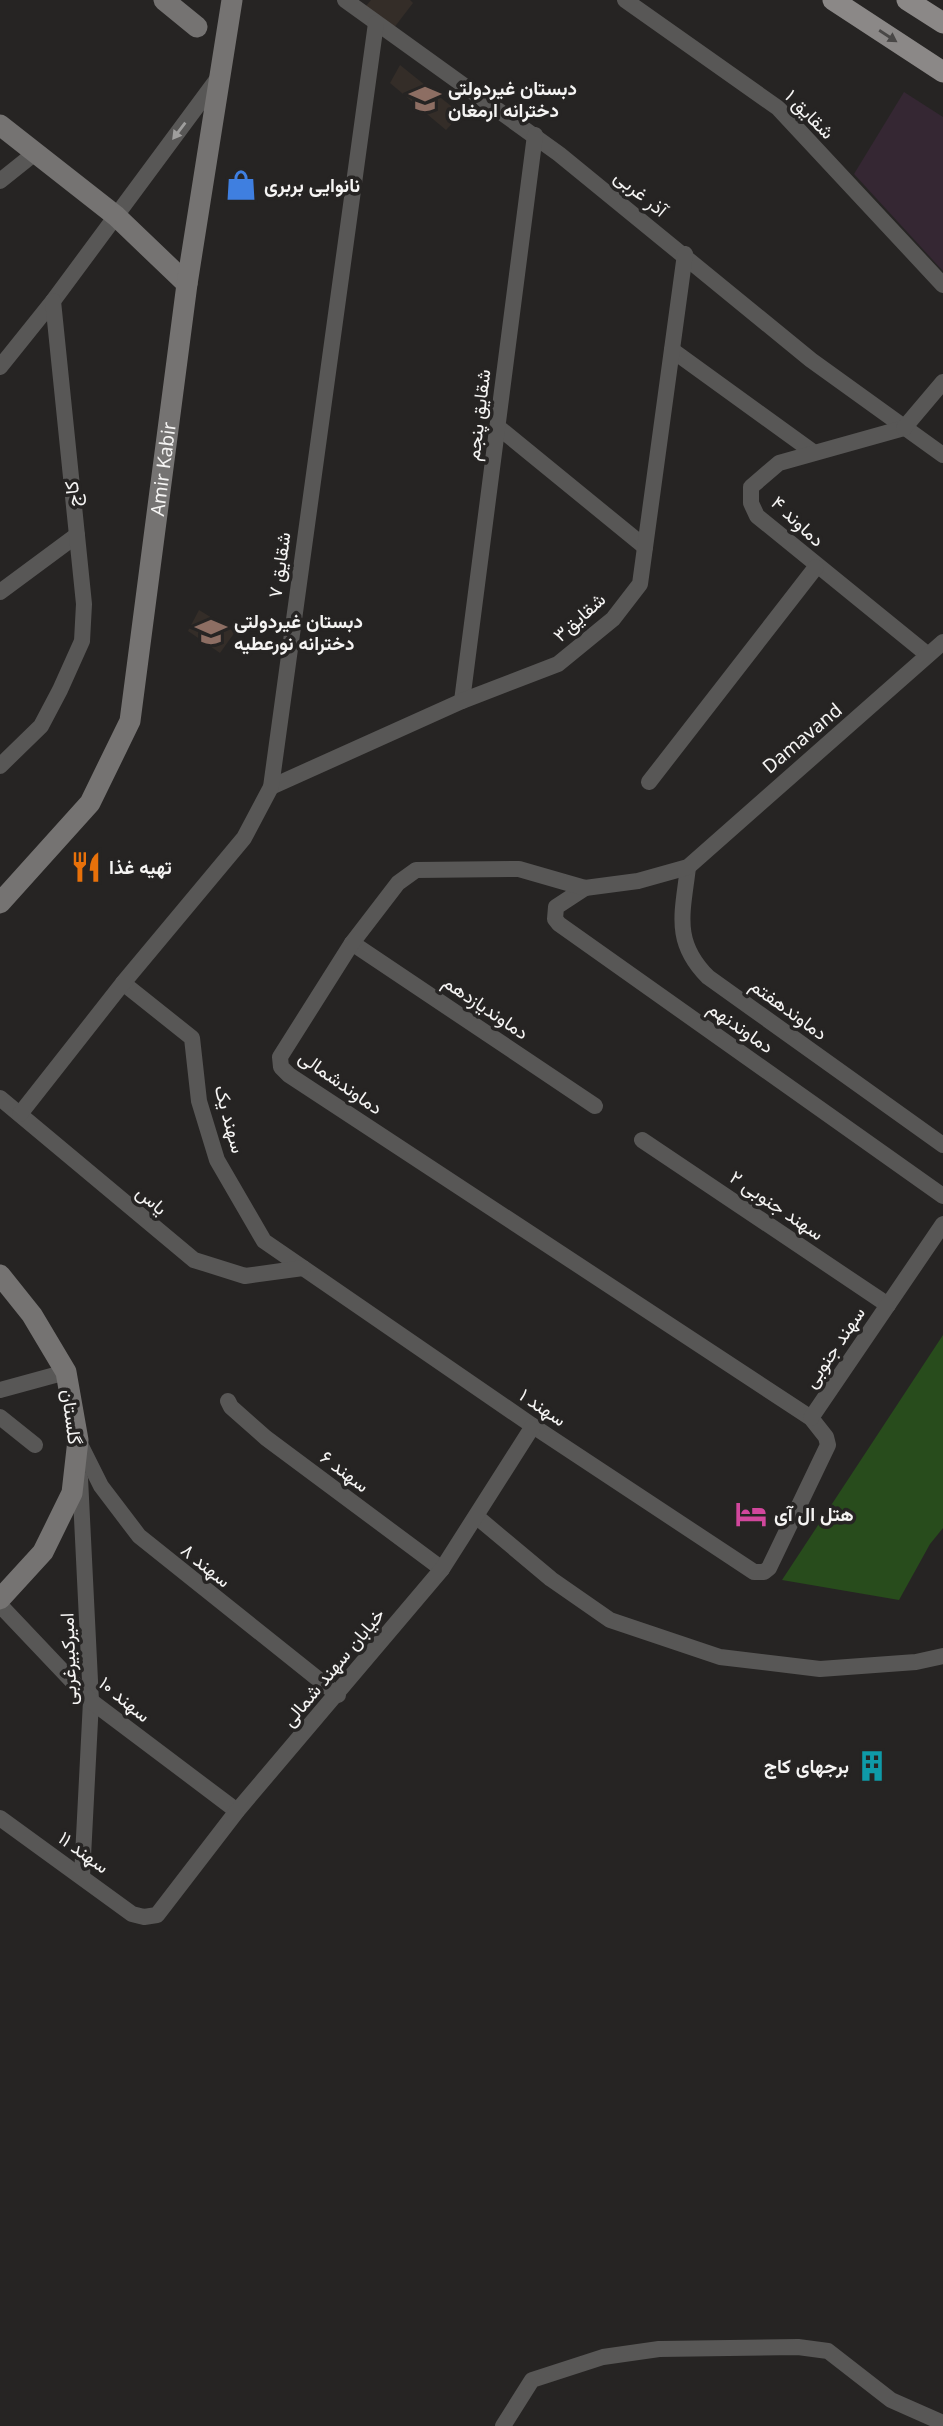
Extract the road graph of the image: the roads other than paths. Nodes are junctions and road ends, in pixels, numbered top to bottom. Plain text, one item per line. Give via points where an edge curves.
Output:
1 (164, 0) edge
2 (232, 0) edge
3 (345, 0) edge
4 (625, 0) edge
5 (833, 0) edge
6 (907, 0) edge
7 (376, 23) junction
8 (943, 23) edge
9 (197, 27) dead end
10 (943, 72) edge
11 (219, 76) junction
12 (0, 125) edge
13 (535, 135) junction
14 (35, 153) junction
15 (0, 181) edge
16 (116, 216) junction
17 (685, 254) junction
18 (187, 284) junction
19 (943, 285) edge
20 (53, 301) junction
21 (672, 350) junction
22 (0, 367) edge
23 (943, 382) edge
24 (918, 409) dead end
25 (498, 427) junction
26 (904, 428) junction
27 (813, 452) junction
28 (943, 455) edge
29 (77, 535) junction
30 (645, 547) junction
31 (816, 567) junction
32 (0, 592) edge
33 (943, 642) edge
34 (929, 655) junction
35 (462, 701) junction
36 (0, 766) edge
37 (649, 782) dead end
38 (271, 787) junction
39 (688, 867) junction
40 (584, 888) junction
41 (4, 895) edge
42 (352, 943) junction
43 (123, 983) junction
44 (0, 1098) edge
45 (595, 1106) dead end
46 (20, 1114) junction
47 (642, 1140) dead end
48 (943, 1145) edge
49 (943, 1196) edge
50 (943, 1224) edge
51 (303, 1268) junction
52 (0, 1275) edge
53 (888, 1305) junction
54 (66, 1372) junction
55 (0, 1390) edge
56 (228, 1401) dead end
57 (0, 1417) edge
58 (811, 1419) junction
59 (533, 1426) junction
60 (78, 1440) junction
61 (35, 1445) dead end
62 (477, 1517) junction
63 (442, 1569) junction
64 (764, 1572) joint
65 (0, 1599) edge
66 (0, 1605) edge
67 (943, 1656) edge
68 (338, 1695) junction
69 (91, 1701) junction
70 (237, 1811) junction
71 (0, 1818) edge
72 (82, 1876) junction
73 (145, 1917) joint
74 (943, 2423) edge
75 (503, 2426) edge

1 - 9 main road
2 - 11 main road, Amir Kabir
3 - 7 street, آذر غربی
4 - 19 street, شقایق ۱ via 778,108
5 -> 10 main road
6 - 8 main road
7 - 13 street, آذر غربی
7 - 38 street, شقایق ۷
11 -> 16 street
11 - 18 main road, Amir Kabir
12 - 14 main road
13 - 17 street, آذر غربی
13 - 25 street, شقایق پنجم
14 - 15 street
14 - 16 main road
16 - 18 main road
16 - 20 street
17 - 21 street, شقایق۳
17 - 26 street, آذر غربی via 811,360
18 - 41 main road, Amir Kabir via 130,721 90,803
20 - 22 street
20 - 29 street, کاج
21 - 27 street
21 - 30 street, شقایق۳
23 - 26 street
24 - 26 street
25 - 30 street
25 - 35 street, شقایق پنجم
26 - 27 street, دماوند ۴
26 - 28 street, آذر غربی
27 - 31 street, دماوند ۴ via 779,463 765,474 751,487 751,503 757,516
29 - 32 street
29 - 36 street, کاج via 84,604 82,641 41,726
30 - 35 street, شقایق۳ via 640,583 613,619 558,664
31 - 34 street, دماوند ۴
31 - 37 street
33 - 34 street, Damavand
34 - 39 street, Damavand
35 - 38 street, شقایق۳
38 - 43 street, شقایق ۷ via 244,838
39 - 40 street, دماوندشمالی via 638,881
39 - 48 street, دماوندهفتم via 681,923 694,962 708,977
40 - 42 street, دماوندشمالی via 519,869 416,870 398,883
40 - 49 street, دماوندنهم via 556,907 559,924
42 - 45 street, دماوندیازدهم
42 - 58 street, دماوندشمالی via 283,1050 284,1071
43 - 46 street, شقایق ۷
43 - 51 street, سهند یک via 192,1038 199,1101 218,1160 264,1241
44 - 46 street, یاس
46 - 51 street, یاس via 194,1260 244,1276
47 - 53 street, سهند جنوبی ۲
50 - 53 street, سهند جنوبی
51 - 59 street, سهند ۱
52 - 54 main road, گلستان via 32,1315
53 - 58 street, سهند جنوبی
54 - 55 street
54 - 60 main road, گلستان
56 - 63 street, سهند ۶ via 266,1438
57 - 61 street
58 - 64 street, سهند جنوبی via 828,1445
59 - 62 street, خیابان سهند شمالی
59 - 64 street, سهند ۱ via 754,1572
60 - 65 main road, گلستان via 72,1493 43,1552
60 - 68 street, سهند ۸ via 101,1486 139,1536
60 - 69 street, امیرکبیرغربی
62 - 63 street, خیابان سهند شمالی
62 - 67 street via 551,1579 610,1620 720,1657 820,1669
63 - 68 street, خیابان سهند شمالی
66 - 69 street, سهند ۱۰
68 - 70 street, خیابان سهند شمالی
69 - 70 street, سهند ۱۰
69 - 72 street, امیرکبیرغربی
70 - 73 street, خیابان سهند شمالی via 156,1915
71 - 72 street, سهند ۱۱
72 - 73 street, سهند ۱۱ via 132,1913
74 - 75 street via 891,2400 828,2351 798,2347 659,2349 603,2357 532,2380

